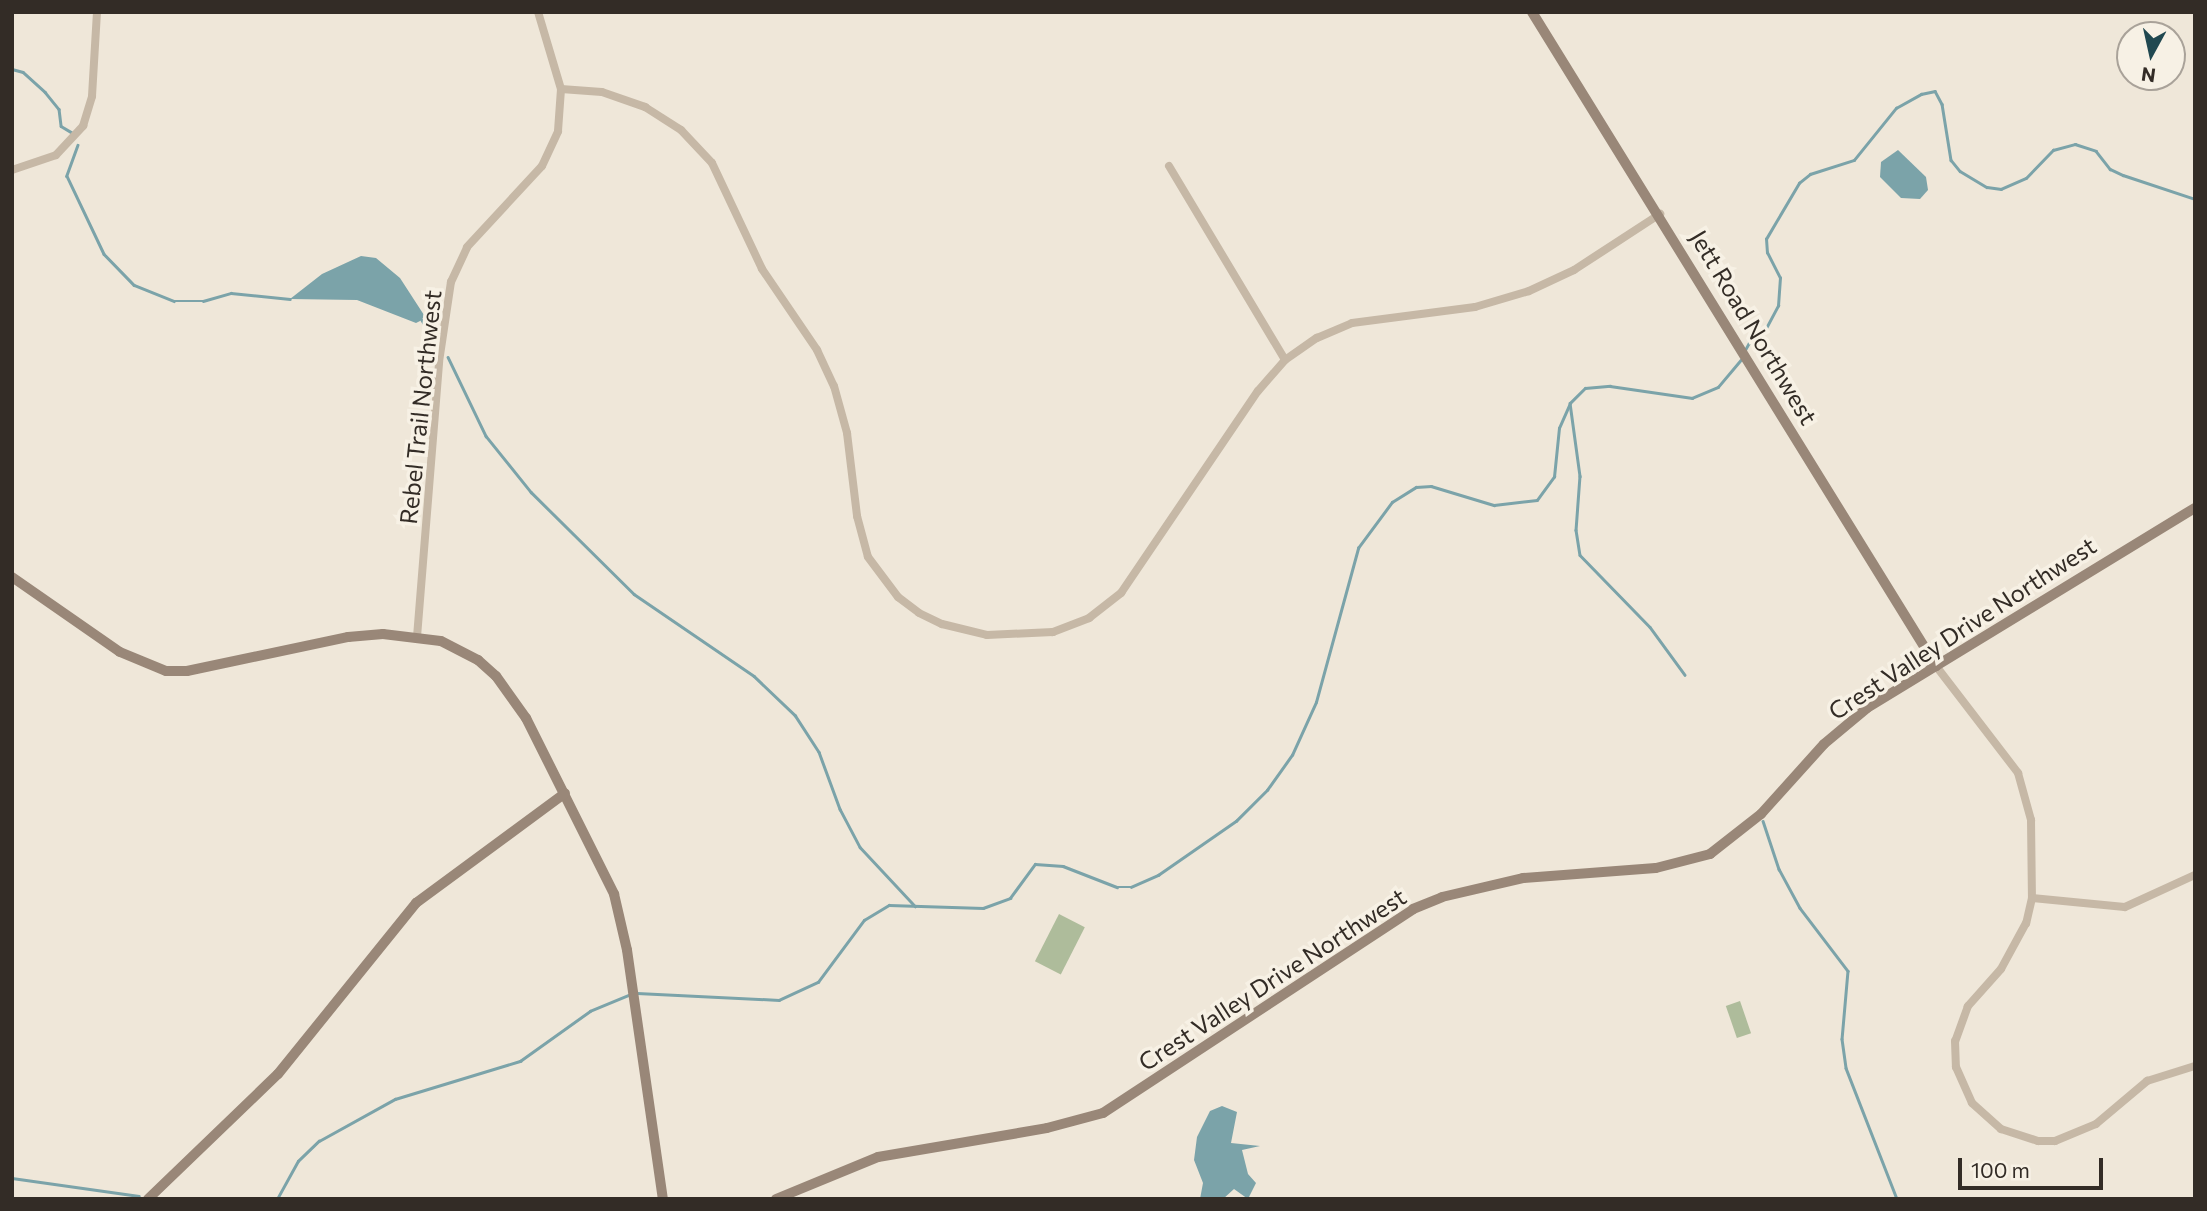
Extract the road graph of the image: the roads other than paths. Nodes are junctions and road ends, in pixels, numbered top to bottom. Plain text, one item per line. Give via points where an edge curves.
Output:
1 (97, 12) edge
2 (538, 12) edge
3 (1532, 12) edge
4 (561, 89) junction
5 (1169, 166) dead end
6 (12, 170) edge
7 (1660, 214) junction
8 (1285, 360) junction
9 (2195, 508) edge
10 (12, 577) edge
11 (417, 636) junction
12 (1936, 666) junction
13 (565, 793) junction
14 (2195, 875) edge
15 (2032, 898) junction
16 (2195, 1066) edge
17 (148, 1199) edge
18 (663, 1199) edge
19 (776, 1199) edge

1 - 6 street via 92,96 83,126 56,155
2 - 4 street, Rebel Trail Northwest
3 - 7 street, Jett Road Northwest
4 - 8 street via 602,92 645,107 681,130 712,163 762,269 817,351 834,386 848,433 857,516 868,557 898,597 942,625 987,635 1034,635 1071,626 1105,607 1134,578 1258,391
4 - 11 street, Rebel Trail Northwest via 558,131 542,166 467,247 452,282 439,362
5 - 8 street
7 - 8 street via 1574,270 1529,291 1475,307 1352,323 1317,338
7 - 12 street, Jett Road Northwest
9 - 12 street, Crest Valley Drive Northwest
10 - 11 street via 120,652 166,671 187,671 348,636
11 - 13 street via 460,649 496,676 526,718
12 - 15 street via 2024,786 2031,820
12 - 19 street, Crest Valley Drive Northwest via 1845,723 1764,811 1710,854 1656,868 1523,878 1442,897 1413,909 1103,1113 1047,1128 878,1157
13 - 17 street via 415,902 278,1073
13 - 18 street via 614,894
14 - 15 street via 2125,907
15 - 16 street via 2015,947 1968,1006 1955,1041 1960,1080 1980,1113 2019,1137 2055,1141 2096,1124 2147,1081

